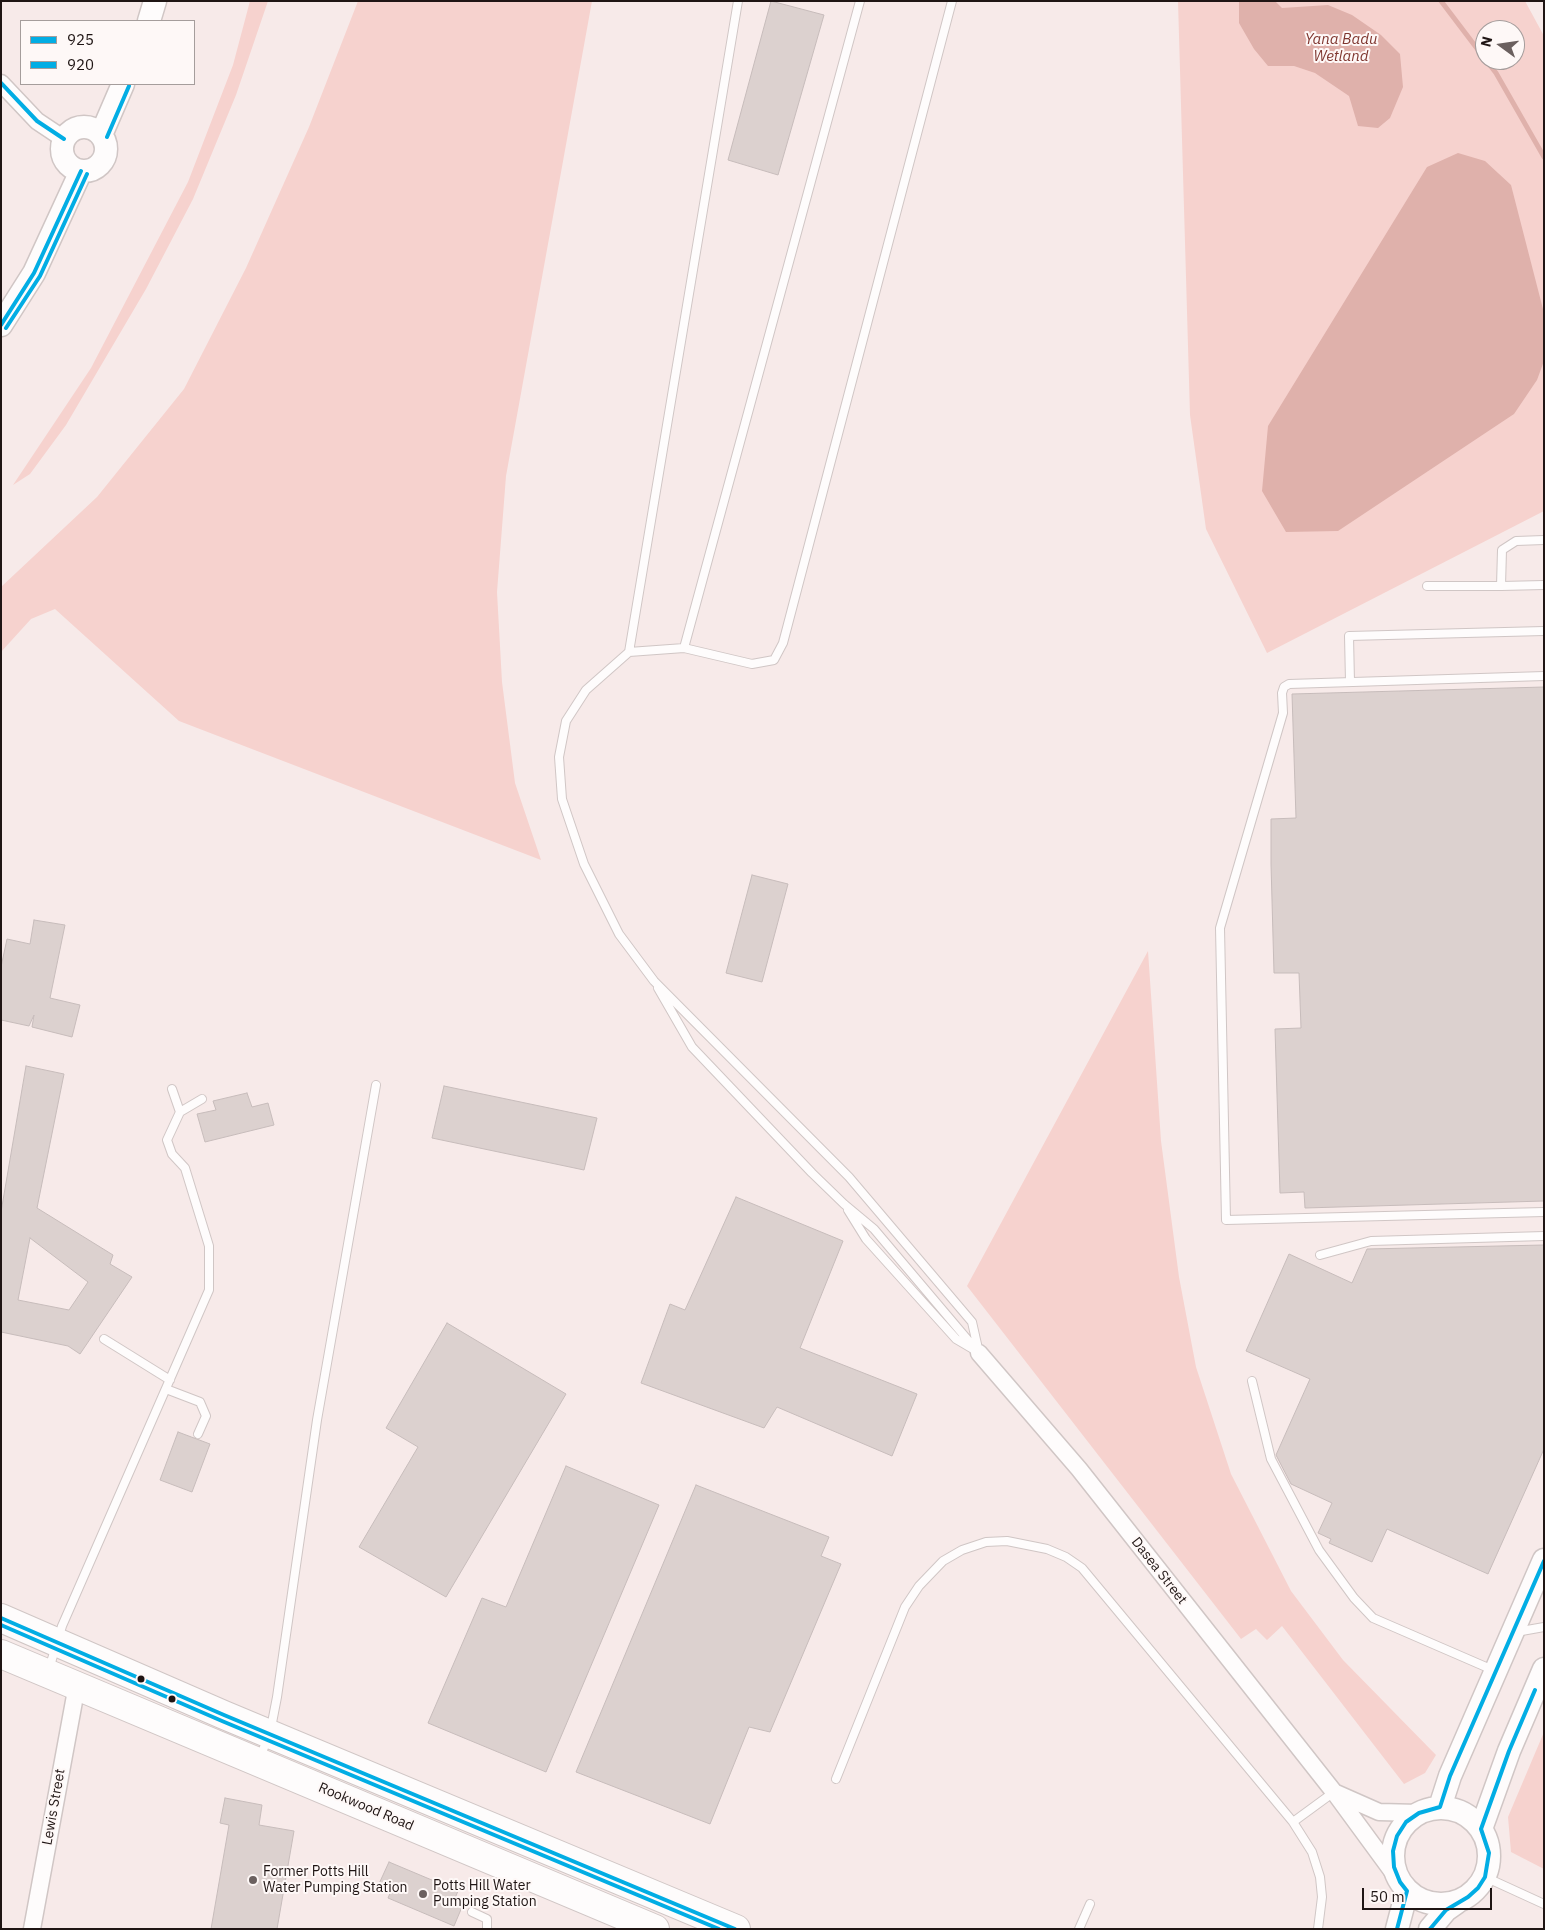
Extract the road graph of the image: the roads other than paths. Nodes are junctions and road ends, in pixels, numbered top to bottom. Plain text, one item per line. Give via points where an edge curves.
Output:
1 (155, 1) edge
2 (738, 1) edge
3 (860, 1) edge
4 (952, 1) edge
5 (148, 20) edge
6 (1, 83) edge
7 (123, 85) edge
8 (101, 135) junction
9 (64, 139) junction
10 (81, 171) junction
11 (1, 325) edge
12 (1544, 540) edge
13 (1544, 585) edge
14 (1427, 586) dead end
15 (1501, 586) junction
16 (1544, 631) edge
17 (684, 648) junction
18 (628, 652) junction
19 (1544, 676) edge
20 (1350, 682) junction
21 (654, 981) junction
22 (376, 1085) dead end
23 (172, 1089) dead end
24 (202, 1099) dead end
25 (180, 1112) junction
26 (844, 1204) junction
27 (1544, 1212) edge
28 (1544, 1236) edge
29 (1320, 1255) dead end
30 (104, 1339) dead end
31 (979, 1353) junction
32 (170, 1380) junction
33 (1252, 1381) dead end
34 (166, 1389) junction
35 (198, 1434) dead end
36 (1544, 1560) edge
37 (1, 1618) edge
38 (1544, 1627) edge
39 (1512, 1633) junction
40 (56, 1641) junction
41 (1, 1654) edge
42 (1496, 1671) junction
43 (48, 1673) junction
44 (1543, 1673) edge
45 (77, 1685) junction
46 (270, 1733) junction
47 (258, 1761) junction
48 (836, 1779) dead end
49 (1334, 1792) junction
50 (1430, 1810) junction
51 (1484, 1820) junction
52 (1293, 1822) junction
53 (1485, 1877) junction
54 (1403, 1887) junction
55 (1456, 1903) junction
56 (1090, 1904) dead end
57 (1544, 1904) edge
58 (472, 1912) dead end
59 (32, 1929) edge
60 (487, 1929) edge
61 (655, 1929) edge
62 (736, 1929) edge
63 (1079, 1929) edge
64 (1318, 1929) edge
65 (1397, 1929) edge
66 (1430, 1929) edge

1 - 5 street
2 - 18 lane
3 - 17 lane
4 - 17 lane via 783,643 774,660 752,664
6 - 9 street via 32,116
7 - 8 street
8 - 9 street via 85,126 73,130
8 - 10 street via 106,145 104,157 98,166
9 - 10 street via 62,147 67,162
10 - 11 street via 34,273
12 - 15 lane via 1516,541 1502,550
13 - 15 lane
14 - 15 lane
16 - 20 lane via 1348,636
17 - 18 lane
18 - 21 lane via 586,690 566,721 559,757 562,799 584,864 619,934
19 - 20 lane
20 - 27 lane via 1284,686 1283,713 1220,928 1226,1220
21 - 26 lane via 692,1046
21 - 31 lane via 849,1177 972,1322
22 - 46 lane via 318,1420
23 - 25 lane
24 - 25 lane
25 - 32 lane via 168,1140 172,1154 185,1168 209,1246 209,1290
26 - 31 lane via 874,1229
26 - 31 lane via 866,1239 956,1339
28 - 29 lane via 1371,1241
30 - 32 lane
31 - 49 street, Dasea Street via 1079,1469
32 - 34 lane
33 - 42 lane via 1271,1458 1318,1550 1354,1598 1373,1618
34 - 35 lane via 200,1402 206,1416
34 - 40 lane
36 - 39 street
37 - 40 highway
38 - 39 lane
39 - 42 street
40 - 43 lane
40 - 46 highway
41 - 43 highway, Rookwood Road
42 - 50 street via 1450,1776
43 - 45 highway, Rookwood Road
44 - 51 street via 1509,1751
45 - 47 highway, Rookwood Road
45 - 59 street, Lewis Street
46 - 47 lane
46 - 62 highway
47 - 61 highway, Rookwood Road
48 - 52 lane via 905,1607 919,1586 943,1561 962,1550 986,1542 1007,1541 1047,1549 1082,1568
49 - 50 street, Dasea Street via 1379,1812
49 - 52 lane
49 - 54 street, Dasea Street
50 - 51 street via 1456,1810
50 - 54 street via 1406,1822 1397,1836 1392,1851 1394,1867
51 - 53 street via 1489,1853
52 - 64 lane via 1312,1852 1320,1877 1322,1896
53 - 55 street via 1468,1897
53 - 57 lane
54 - 55 street via 1430,1904
54 - 65 street
55 - 66 street
56 - 63 lane
58 - 60 lane via 487,1919

